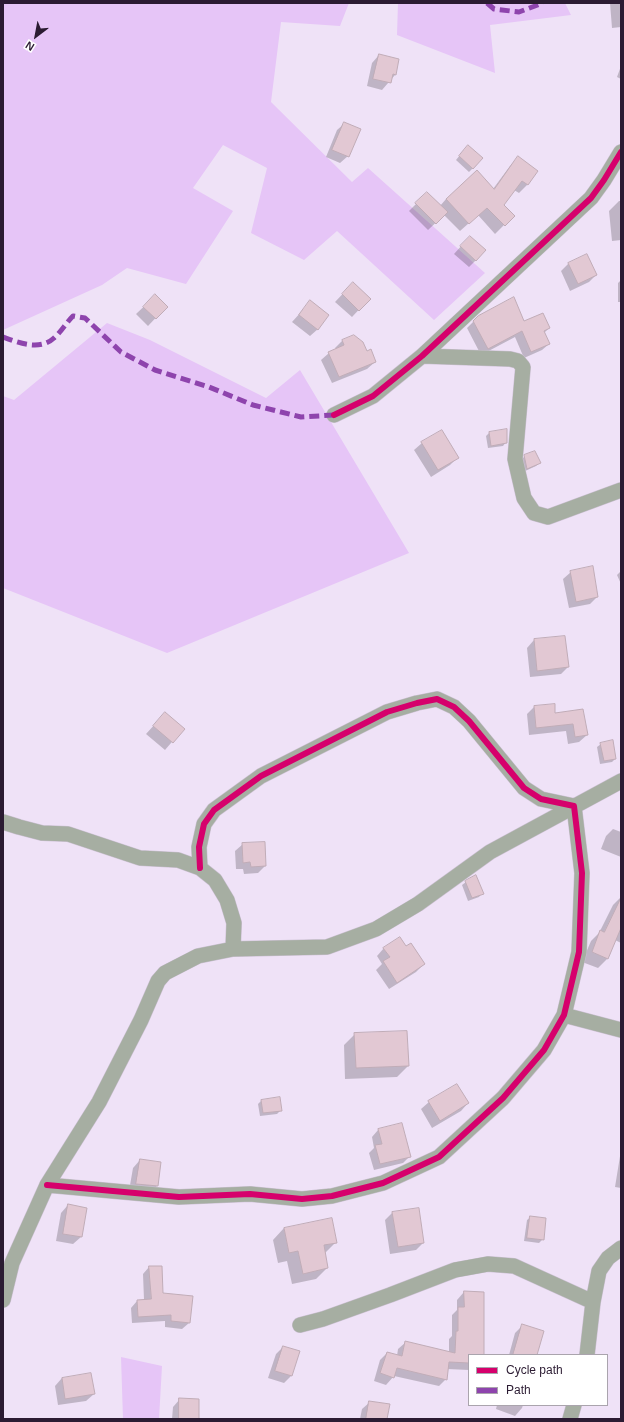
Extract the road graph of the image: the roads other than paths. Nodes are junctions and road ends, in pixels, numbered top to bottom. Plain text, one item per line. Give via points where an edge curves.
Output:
1 (621, 152) edge
2 (422, 356) junction
3 (334, 415) dead end
4 (621, 490) edge
5 (621, 781) edge
6 (574, 806) junction
7 (3, 822) edge
8 (200, 868) junction
9 (233, 950) junction
10 (564, 1015) junction
11 (621, 1030) edge
12 (46, 1185) junction
13 (621, 1248) edge
14 (3, 1300) edge
15 (593, 1302) junction
16 (300, 1325) dead end
17 (587, 1354) edge
18 (574, 1406) edge
19 (570, 1419) edge

1 - 2 street via 592,198
2 - 3 street via 373,396
2 - 4 street via 510,360 518,361 523,367 515,459 524,498 534,513 548,517
5 - 6 street
6 - 8 street via 541,799 524,788 454,707 437,699 417,702 387,712 261,776 214,810 204,824 199,847
6 - 9 street via 490,852 418,904 376,929 327,947
6 - 10 street via 582,873 579,952
7 - 8 street via 42,833 68,834 140,858 178,860
8 - 9 street via 215,880 227,900 234,923
9 - 12 street via 198,956 165,973 158,981 141,1020 98,1102
10 - 11 street
10 - 12 street via 544,1050 503,1098 439,1157 383,1183 332,1196 302,1199 250,1194 179,1197
12 - 14 street via 12,1263
13 - 15 street via 608,1258 599,1272
15 - 16 street via 514,1266 488,1264 455,1270 323,1319
15 - 17 street
18 - 19 street

